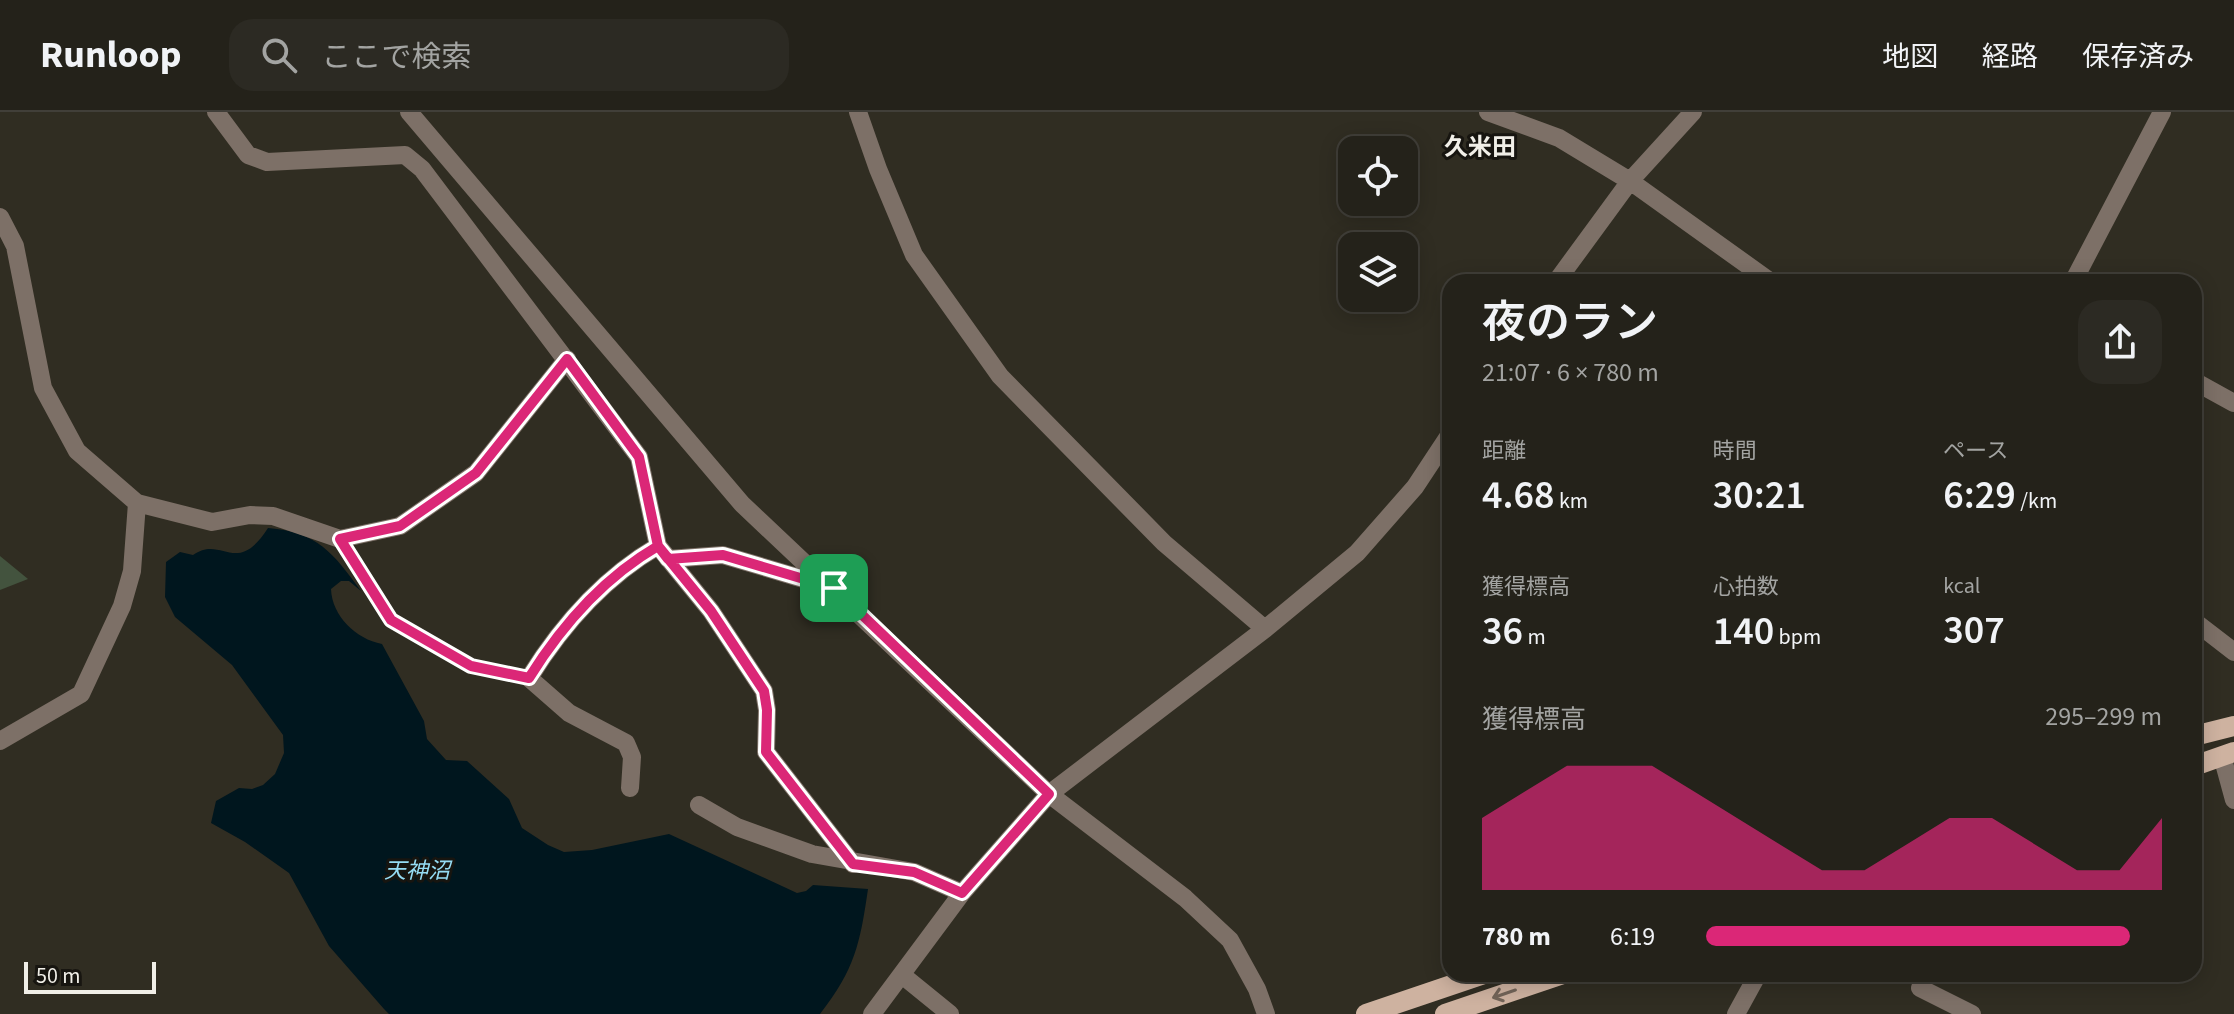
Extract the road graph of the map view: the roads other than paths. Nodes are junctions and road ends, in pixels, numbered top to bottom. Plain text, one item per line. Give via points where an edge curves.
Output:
1 (216, 112) edge
2 (409, 112) edge
3 (858, 112) edge
4 (1488, 112) edge
5 (1693, 112) edge
6 (2162, 112) edge
7 (1630, 181) junction
8 (0, 217) edge
9 (1562, 274) edge
10 (1760, 274) edge
11 (2077, 274) edge
12 (567, 359) junction
13 (2202, 385) edge
14 (2234, 403) edge
15 (1442, 446) edge
16 (137, 503) junction
17 (663, 553) junction
18 (834, 588) junction
19 (2202, 627) edge
20 (1265, 629) junction
21 (2234, 652) edge
22 (2234, 726) edge
23 (2202, 734) edge
24 (0, 741) edge
25 (2228, 754) edge
26 (2202, 763) edge
27 (630, 788) dead end
28 (1049, 794) junction
29 (2234, 800) edge
30 (699, 805) dead end
31 (853, 864) junction
32 (962, 893) junction
33 (902, 975) junction
34 (1460, 982) edge
35 (1539, 982) edge
36 (1754, 982) edge
37 (1923, 982) edge
38 (872, 1014) edge
39 (950, 1014) edge
40 (1266, 1014) edge
41 (1366, 1014) edge
42 (1445, 1014) edge
43 (1736, 1014) edge
44 (1972, 1014) edge

1 - 12 street via 248,155 267,162 405,155 422,169
2 - 18 street via 742,504
3 - 20 street via 914,255 1000,376 1164,543
4 - 7 street via 1559,138
5 - 7 street
6 - 11 street
7 - 9 street
7 - 10 street
8 - 16 street via 15,246 43,388 77,451
12 - 16 street via 476,473 400,526 340,539 273,516 212,522
12 - 17 street via 639,457
13 - 14 street
15 - 20 street via 1415,487 1357,553
16 - 24 street via 132,571 122,606 81,694
17 - 18 street via 723,555
17 - 27 street via 634,560 595,592 529,678 569,713 626,743 632,757
17 - 31 street via 711,611 764,691 766,752
18 - 28 street
19 - 21 street
20 - 28 street
22 - 23 main road
25 - 26 main road
25 - 29 street
28 - 32 street
28 - 40 street via 1185,898 1230,940
30 - 31 street via 752,832
31 - 32 street via 914,872
32 - 33 street
33 - 38 street
33 - 39 street
34 - 41 main road
35 -> 42 main road
36 - 43 street
37 - 44 street via 1920,988

